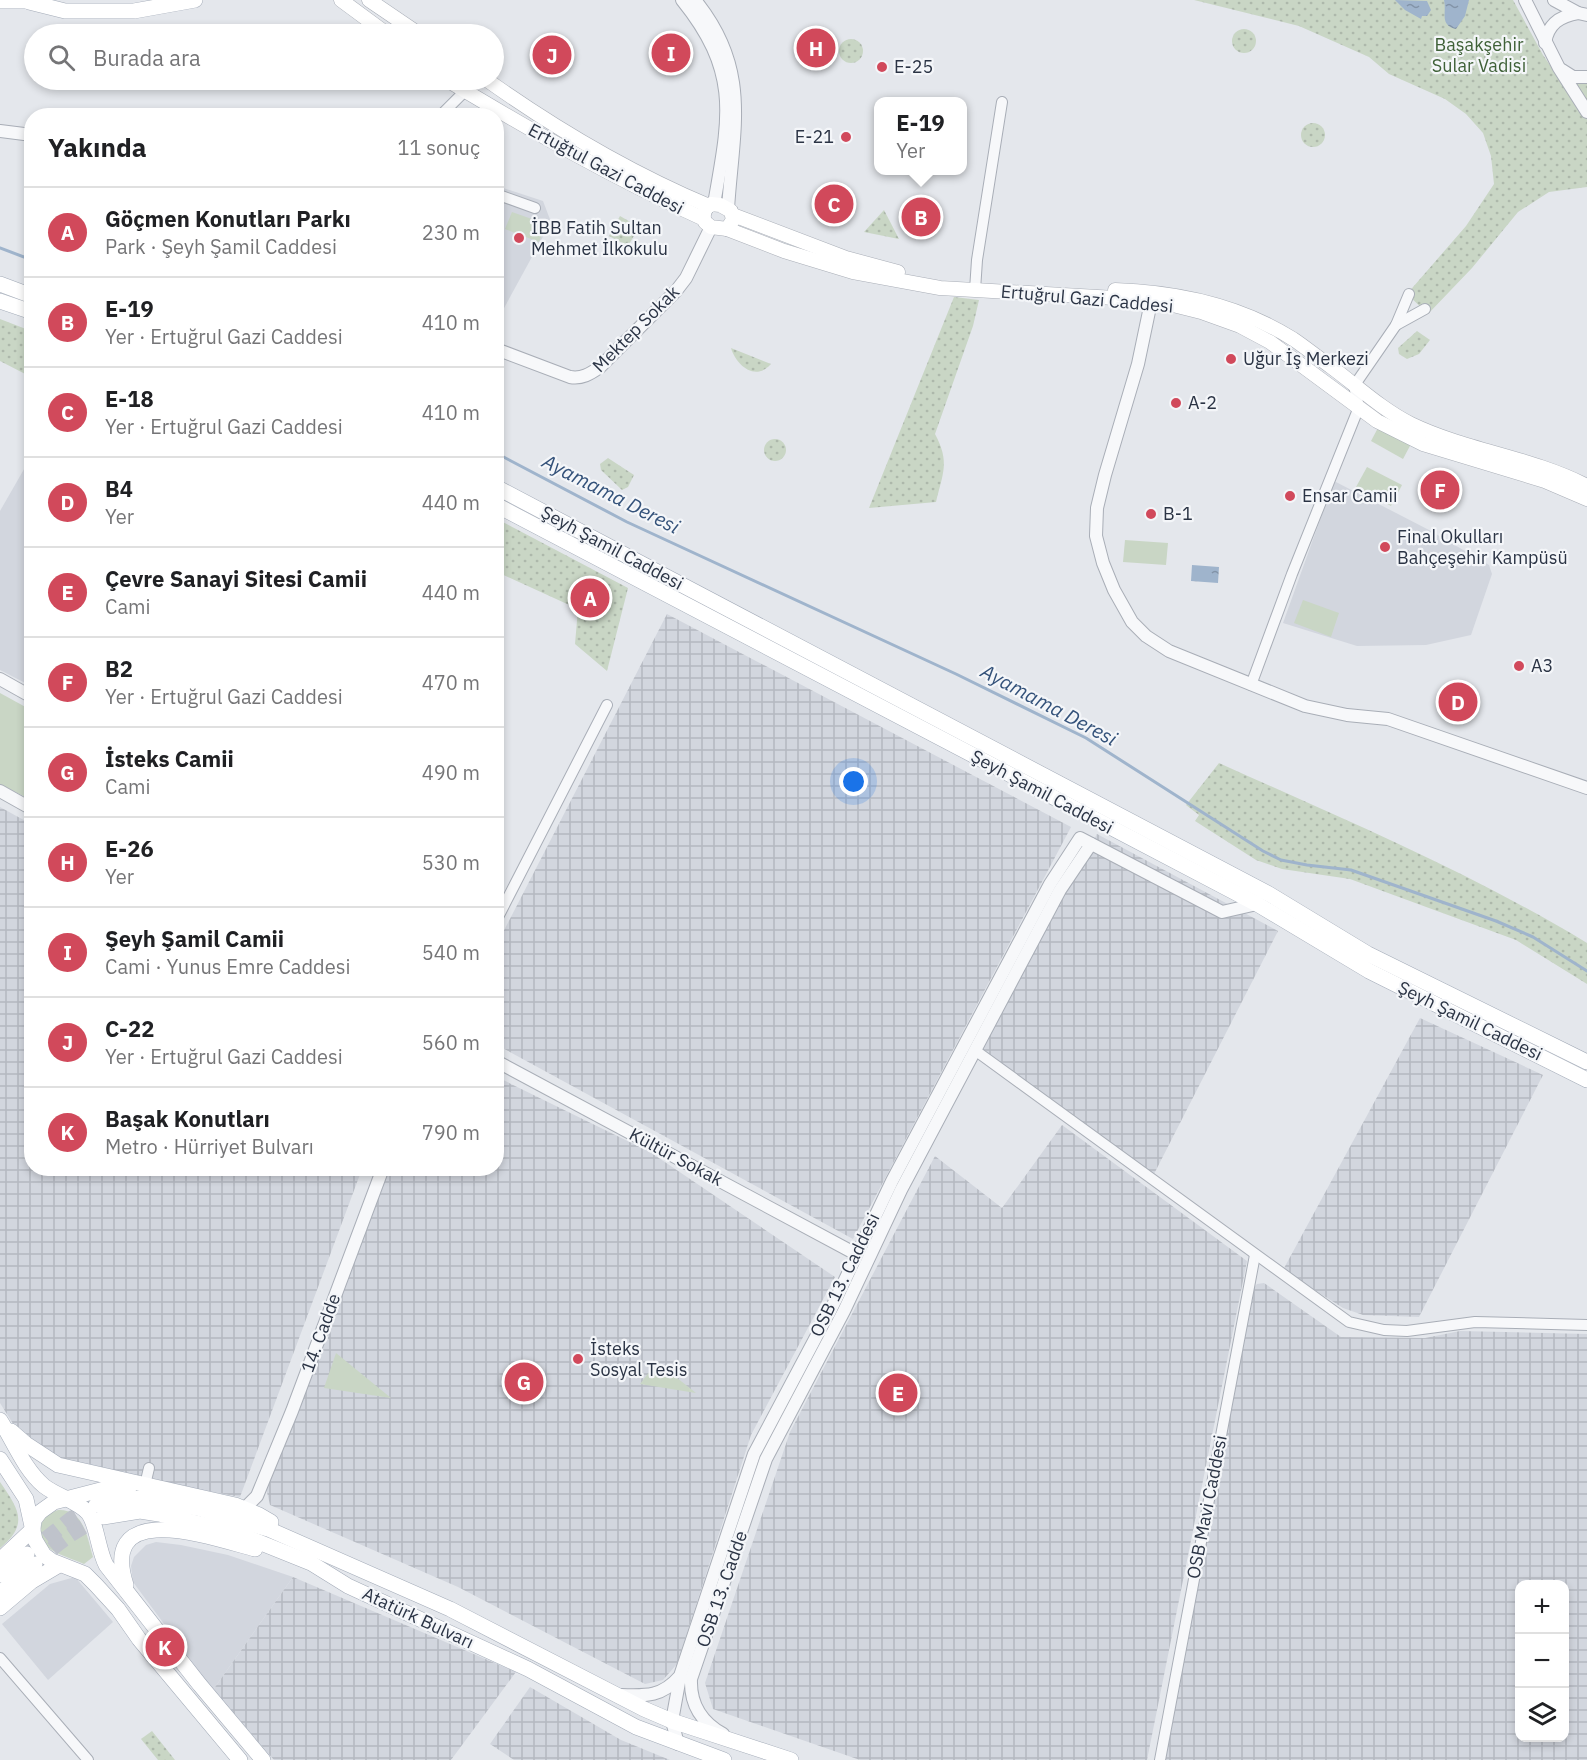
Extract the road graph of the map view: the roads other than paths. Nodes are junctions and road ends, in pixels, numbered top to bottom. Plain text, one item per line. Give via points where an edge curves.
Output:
1 (54, 0) edge
2 (195, 0) edge
3 (341, 0) edge
4 (369, 0) edge
5 (682, 0) edge
6 (695, 0) edge
7 (1525, 0) edge
8 (1554, 0) edge
9 (0, 1) edge
10 (29, 2) junction
11 (1582, 14) edge
12 (373, 24) edge
13 (404, 24) edge
14 (1545, 43) junction
15 (1559, 68) junction
16 (1587, 77) edge
17 (461, 90) edge
18 (473, 90) edge
19 (502, 90) edge
20 (1002, 102) dead end
21 (446, 108) edge
22 (500, 108) edge
23 (504, 111) edge
24 (1587, 112) edge
25 (0, 131) edge
26 (24, 134) edge
27 (504, 197) edge
28 (535, 208) dead end
29 (721, 209) junction
30 (708, 223) junction
31 (727, 229) junction
32 (0, 284) edge
33 (975, 286) junction
34 (24, 293) edge
35 (1409, 294) dead end
36 (0, 301) edge
37 (1151, 302) junction
38 (24, 309) edge
39 (1425, 309) dead end
40 (1396, 325) junction
41 (504, 352) edge
42 (1354, 387) junction
43 (1359, 407) junction
44 (1587, 486) edge
45 (504, 491) edge
46 (1587, 499) edge
47 (504, 509) edge
48 (0, 680) edge
49 (1251, 685) junction
50 (24, 693) edge
51 (607, 705) dead end
52 (1587, 788) edge
53 (0, 792) edge
54 (24, 805) edge
55 (1091, 844) junction
56 (1257, 904) junction
57 (504, 905) edge
58 (967, 1040) junction
59 (975, 1051) junction
60 (1587, 1062) edge
61 (504, 1065) edge
62 (1587, 1080) edge
63 (380, 1176) edge
64 (856, 1254) junction
65 (1255, 1255) junction
66 (1587, 1325) edge
67 (778, 1420) junction
68 (1, 1422) edge
69 (771, 1434) junction
70 (0, 1459) edge
71 (149, 1468) dead end
72 (145, 1485) junction
73 (257, 1496) junction
74 (65, 1499) junction
75 (244, 1509) junction
76 (259, 1515) junction
77 (33, 1529) junction
78 (298, 1541) junction
79 (0, 1560) edge
80 (311, 1563) junction
81 (59, 1565) junction
82 (0, 1575) edge
83 (128, 1591) junction
84 (0, 1593) edge
85 (0, 1608) edge
86 (0, 1658) edge
87 (680, 1676) junction
88 (613, 1694) junction
89 (672, 1721) junction
90 (737, 1742) junction
91 (678, 1744) junction
92 (88, 1760) edge
93 (240, 1760) edge
94 (263, 1760) edge
95 (724, 1760) edge
96 (791, 1760) edge
97 (1160, 1760) edge

1 - 10 main road
2 - 10 main road via 134,11 66,11
3 - 12 main road
4 - 13 main road
5 - 29 street via 701,23 724,78 727,108
6 - 29 street via 715,28 733,77 735,111
7 - 14 street
8 - 11 street
9 - 10 main road
11 - 14 street via 1558,19
14 - 15 street
15 - 16 street via 1574,77
15 - 24 street
17 - 21 street
18 - 22 main road, Ertuğtul Gazi Caddesi
19 - 29 main road, Ertuğrul Gazi Caddesi via 569,134 667,187
20 - 33 street
23 - 30 main road, Ertuğtul Gazi Caddesi via 549,140
25 - 26 street
27 - 28 street
29 - 30 main road via 705,211
29 - 31 main road via 731,225
29 - 33 main road, Ertuğrul Gazi Caddesi via 813,247 890,270
30 - 31 main road, Ertuğtul Gazi Caddesi
30 - 41 street, Mektep Sokak via 686,278 676,291 590,374 570,377
31 - 33 main road, Ertuğrul Gazi Caddesi via 853,272 940,288
32 - 34 main road
33 - 37 main road, Ertuğrul Gazi Caddesi
33 - 42 main road, Ertuğrul Gazi Caddesi via 1157,292 1220,306 1292,338
35 - 40 street
36 - 38 main road
37 - 43 main road, Ertuğrul Gazi Caddesi via 1201,312 1240,326 1270,342
37 - 49 street via 1138,364 1097,508 1096,536 1114,590 1132,622 1146,636 1170,651
39 - 40 street
40 - 42 street
42 - 43 street
42 - 44 main road, Ertuğrul Gazi Caddesi via 1430,433 1557,472
43 - 46 main road, Ertuğrul Gazi Caddesi via 1423,444 1545,481
43 - 49 street
45 - 60 main road, Şeyh Şamil Caddesi via 1269,894 1368,954
47 - 56 main road, Şeyh Şamil Caddesi
48 - 50 street
49 - 52 street via 1305,706 1409,725
51 - 57 street
53 - 54 street
55 - 56 street via 1222,912
55 - 58 street, OSB 13. Caddesi via 1080,838 1050,884
55 - 59 street, OSB 13. Caddesi via 1060,890
56 - 62 main road, Şeyh Şamil Caddesi via 1369,971
58 - 59 street
58 - 64 street, OSB 13. Caddesi
59 - 65 street
59 - 67 street, OSB 13. Caddesi via 901,1190 844,1311
61 - 64 street, Kültür Sokak
63 - 73 street, 14. Cadde
64 - 67 street, OSB 13. Caddesi
65 - 66 street via 1336,1315 1364,1327 1407,1331 1475,1322
65 - 97 street, OSB Mavi Caddesi
67 - 69 street, OSB 13. Cadde
68 - 72 main road via 58,1465
68 - 74 main road via 39,1481
69 - 87 street via 754,1454
69 - 90 street, OSB 13. Cadde via 766,1459 691,1679 693,1700 700,1715
70 - 77 main road via 26,1499
71 - 72 street
72 - 74 main road via 112,1487
72 - 75 main road
73 - 75 street
73 - 76 street
74 - 77 main road via 46,1506 34,1520
74 - 83 main road via 88,1513 102,1557
75 - 76 main road
76 - 78 main road
77 - 79 main road
77 - 81 main road via 44,1556
78 - 80 main road, Atatürk Bulvarı via 243,1520 142,1498 119,1500 100,1511 140,1511 234,1532
78 - 88 main road via 450,1610
80 - 83 main road via 215,1538 156,1529 137,1534 124,1548 120,1559
80 - 91 main road, Atatürk Bulvarı via 348,1586 528,1669 618,1719
81 - 85 main road
81 - 93 main road via 85,1574 118,1609 139,1640
82 - 84 main road via 31,1559
83 - 94 main road
86 - 92 street
87 - 88 street via 664,1691 653,1695
87 - 89 street
88 - 89 main road
89 - 90 main road
89 - 91 street
90 - 96 main road
91 - 95 main road, Atatürk Bulvarı

